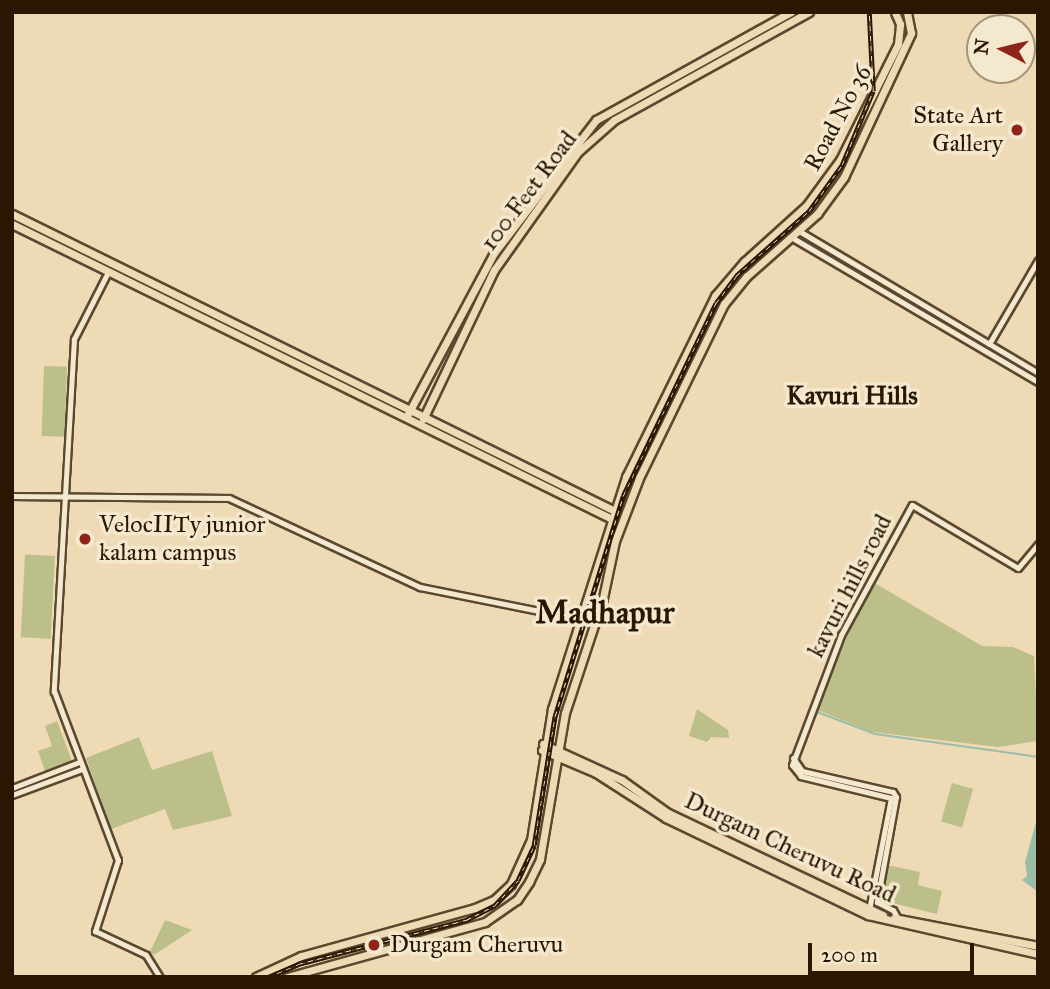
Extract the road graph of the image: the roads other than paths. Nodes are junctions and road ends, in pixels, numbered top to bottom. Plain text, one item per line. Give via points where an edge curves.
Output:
1 (791, 12) edge
2 (809, 12) edge
3 (895, 12) edge
4 (907, 12) edge
5 (659, 90) junction
6 (841, 157) junction
7 (852, 164) junction
8 (12, 214) edge
9 (12, 224) edge
10 (799, 231) junction
11 (791, 237) junction
12 (814, 241) junction
13 (810, 247) junction
14 (1038, 260) edge
15 (108, 272) junction
16 (989, 344) junction
17 (985, 350) junction
18 (1038, 373) edge
19 (1038, 382) edge
20 (410, 410) junction
21 (424, 417) junction
22 (406, 418) junction
23 (419, 426) junction
24 (12, 496) edge
25 (64, 496) junction
26 (611, 514) junction
27 (1038, 544) edge
28 (583, 620) junction
29 (543, 747) junction
30 (557, 750) junction
31 (793, 758) junction
32 (80, 766) junction
33 (12, 788) edge
34 (12, 795) edge
35 (871, 913) junction
36 (898, 919) junction
37 (1038, 946) edge
38 (1038, 954) edge
39 (160, 977) edge
40 (256, 977) edge
41 (287, 977) edge

1 - 5 main road, 100 Feet Road
2 - 5 main road, 100 Feet Road
3 - 6 main road, Road No 36 via 900,24 898,44
4 - 7 main road, Road No 36 via 911,33
5 - 20 main road, 100 Feet Road via 596,120 536,195 494,253
5 - 21 main road, 100 Feet Road via 594,137 521,226 468,318
6 - 7 main road
6 - 26 main road, Road No 36 via 825,185 732,274 711,303
7 - 10 main road, Road No 36 via 832,195
8 - 20 main road
9 - 15 main road
10 - 11 main road, Road No 36
10 - 12 street
11 - 13 street
11 - 30 main road, Road No 36 via 724,303 639,478 615,541 603,598
12 - 13 street
12 - 16 street
13 - 17 street
14 - 16 street
15 - 22 main road
15 - 25 street via 74,339
16 - 17 street
16 - 18 street
17 - 19 street
20 - 21 main road
20 - 22 main road, 100 Feet Road
21 - 23 main road, 100 Feet Road
21 - 26 main road
22 - 23 main road
23 - 26 main road
24 - 25 street
25 - 28 street via 236,500 420,587
25 - 32 street via 53,676 56,701
26 - 28 main road, Road No 36
27 - 31 street, kavuri hills road via 1018,568 912,505 853,611
28 - 29 main road, Road No 36
29 - 30 main road, Durgam Cheruvu Road
29 - 40 main road, Road No 36 via 525,859 511,884 494,900 301,956
30 - 35 main road, Durgam Cheruvu Road via 622,780 667,815
30 - 41 main road, Road No 36 via 540,859 522,893 504,911 461,931
31 - 35 street via 793,769 801,776 891,798
31 - 36 street via 802,771 893,792 896,797 877,899
32 - 33 street
32 - 34 street
32 - 39 street via 118,860 95,931 146,955
35 - 36 main road, Durgam Cheruvu Road
35 - 38 main road, Durgam Cheruvu Road
36 - 37 main road, Durgam Cheruvu Road

